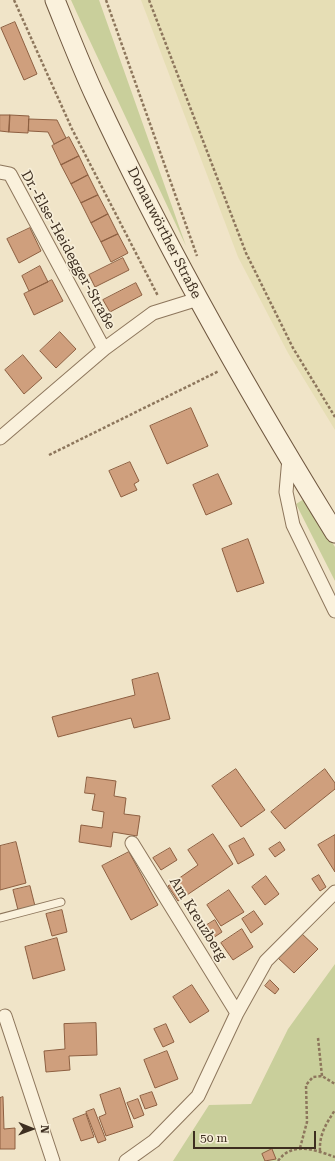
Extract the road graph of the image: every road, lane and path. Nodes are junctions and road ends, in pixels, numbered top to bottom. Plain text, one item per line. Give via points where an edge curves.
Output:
1 (14, 0) edge
2 (55, 0) edge
3 (106, 0) edge
4 (149, 0) edge
5 (0, 172) edge
6 (198, 262) dead end
7 (198, 299) junction
8 (165, 309) junction
9 (104, 348) junction
10 (234, 363) junction
11 (335, 417) edge
12 (0, 438) edge
13 (49, 455) dead end
14 (288, 458) junction
15 (335, 533) edge
16 (335, 611) edge
17 (132, 843) dead end
18 (335, 892) edge
19 (61, 902) dead end
20 (0, 918) edge
21 (237, 1013) junction
22 (4, 1016) dead end
23 (318, 1038) dead end
24 (322, 1076) junction
25 (335, 1084) edge
26 (335, 1110) edge
27 (300, 1148) junction
28 (320, 1151) junction
29 (334, 1155) edge
30 (53, 1161) edge
31 (126, 1161) edge
32 (278, 1161) edge

1 - 8 path via 72,129
2 - 7 main road, Donauwörther Straße via 96,97
3 - 6 path
4 - 11 path via 246,253 293,348
5 - 9 street, Dr.-Else-Heidegger-Straße via 10,174
7 - 8 street
7 - 10 main road, Donauwörther Straße
8 - 9 street via 153,313
9 - 12 street
10 - 13 path
10 - 14 main road, Donauwörther Straße
14 - 15 main road, Donauwörther Straße
14 - 16 street via 286,492 293,525
17 - 21 street, Am Kreuzberg
18 - 21 street via 266,961
19 - 20 lane
21 - 31 street via 198,1096 154,1141
22 - 30 street
23 - 24 path
24 - 25 path
24 - 27 path via 313,1077 306,1085 307,1122
26 - 28 path via 319,1140
27 - 28 path
27 - 32 path via 284,1154
28 - 29 path

